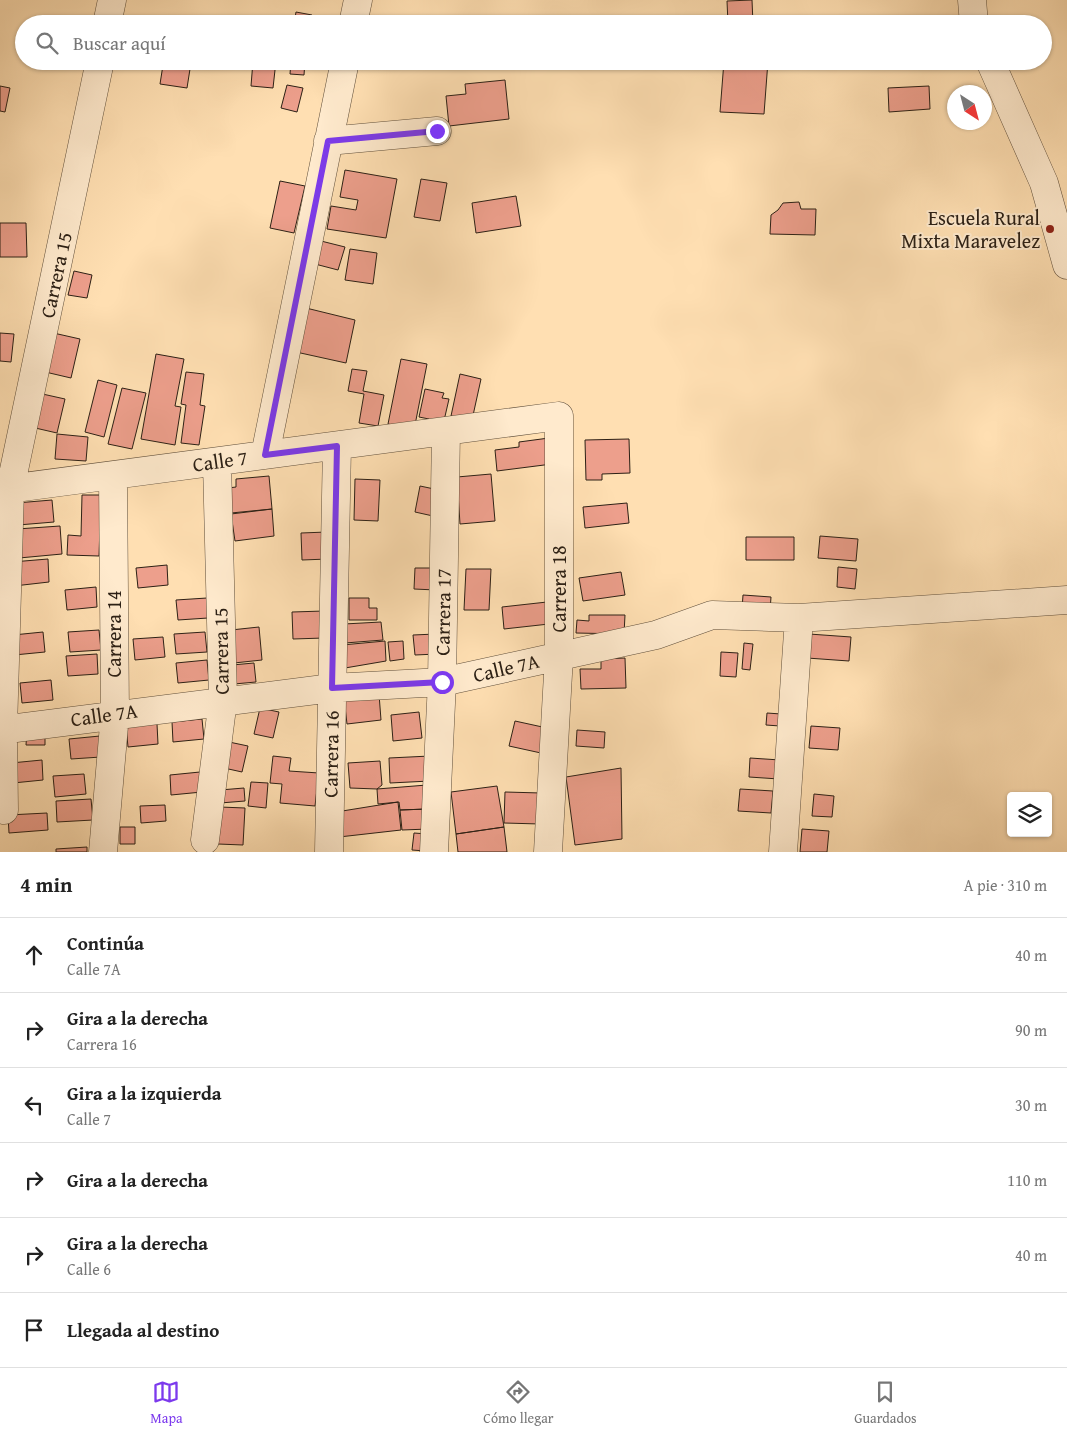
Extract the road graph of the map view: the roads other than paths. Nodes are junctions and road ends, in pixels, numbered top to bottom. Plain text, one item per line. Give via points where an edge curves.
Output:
1 (112, 0) edge
2 (358, 0) edge
3 (972, 0) edge
4 (109, 15) edge
5 (355, 15) edge
6 (973, 15) edge
7 (98, 70) edge
8 (343, 70) edge
9 (994, 70) edge
10 (437, 131) dead end
11 (328, 141) junction
12 (1067, 265) edge
13 (559, 416) joint
14 (446, 431) junction
15 (337, 446) junction
16 (265, 455) junction
17 (217, 462) junction
18 (113, 476) junction
19 (5, 490) edge
20 (1067, 600) edge
21 (799, 618) junction
22 (559, 656) junction
23 (442, 682) junction
24 (332, 688) junction
25 (223, 700) junction
26 (115, 714) junction
27 (1, 730) edge
28 (4, 810) dead end
29 (205, 840) dead end
30 (103, 852) edge
31 (329, 852) edge
32 (434, 852) edge
33 (548, 852) edge
34 (783, 852) edge

1 - 4 street
2 - 5 street
3 - 6 street
7 - 19 street, Carrera 15
8 - 11 street
9 - 12 street via 1044,183
10 - 11 street
11 - 16 street
13 - 14 street, Calle 7
13 - 22 street, Carrera 18
14 - 15 street, Calle 7
14 - 23 street, Carrera 17
15 - 16 street, Calle 7
15 - 24 street, Carrera 16
16 - 17 street, Calle 7
17 - 18 street, Calle 7
17 - 25 street, Carrera 15
18 - 19 street, Calle 7
18 - 26 street, Carrera 14
19 - 27 street, Carrera 15
20 - 21 street, Calle 7A
21 - 22 street, Calle 7A via 712,616 656,635
21 - 34 street
22 - 23 street, Calle 7A
22 - 33 street, Carrera 18
23 - 24 street, Calle 7A
23 - 32 street, Carrera 17
24 - 25 street, Calle 7A
24 - 31 street, Carrera 16
25 - 26 street, Calle 7A
25 - 29 street, Carrera 15
26 - 27 street, Calle 7A
26 - 30 street, Carrera 14
27 - 28 street, Carrera 15

